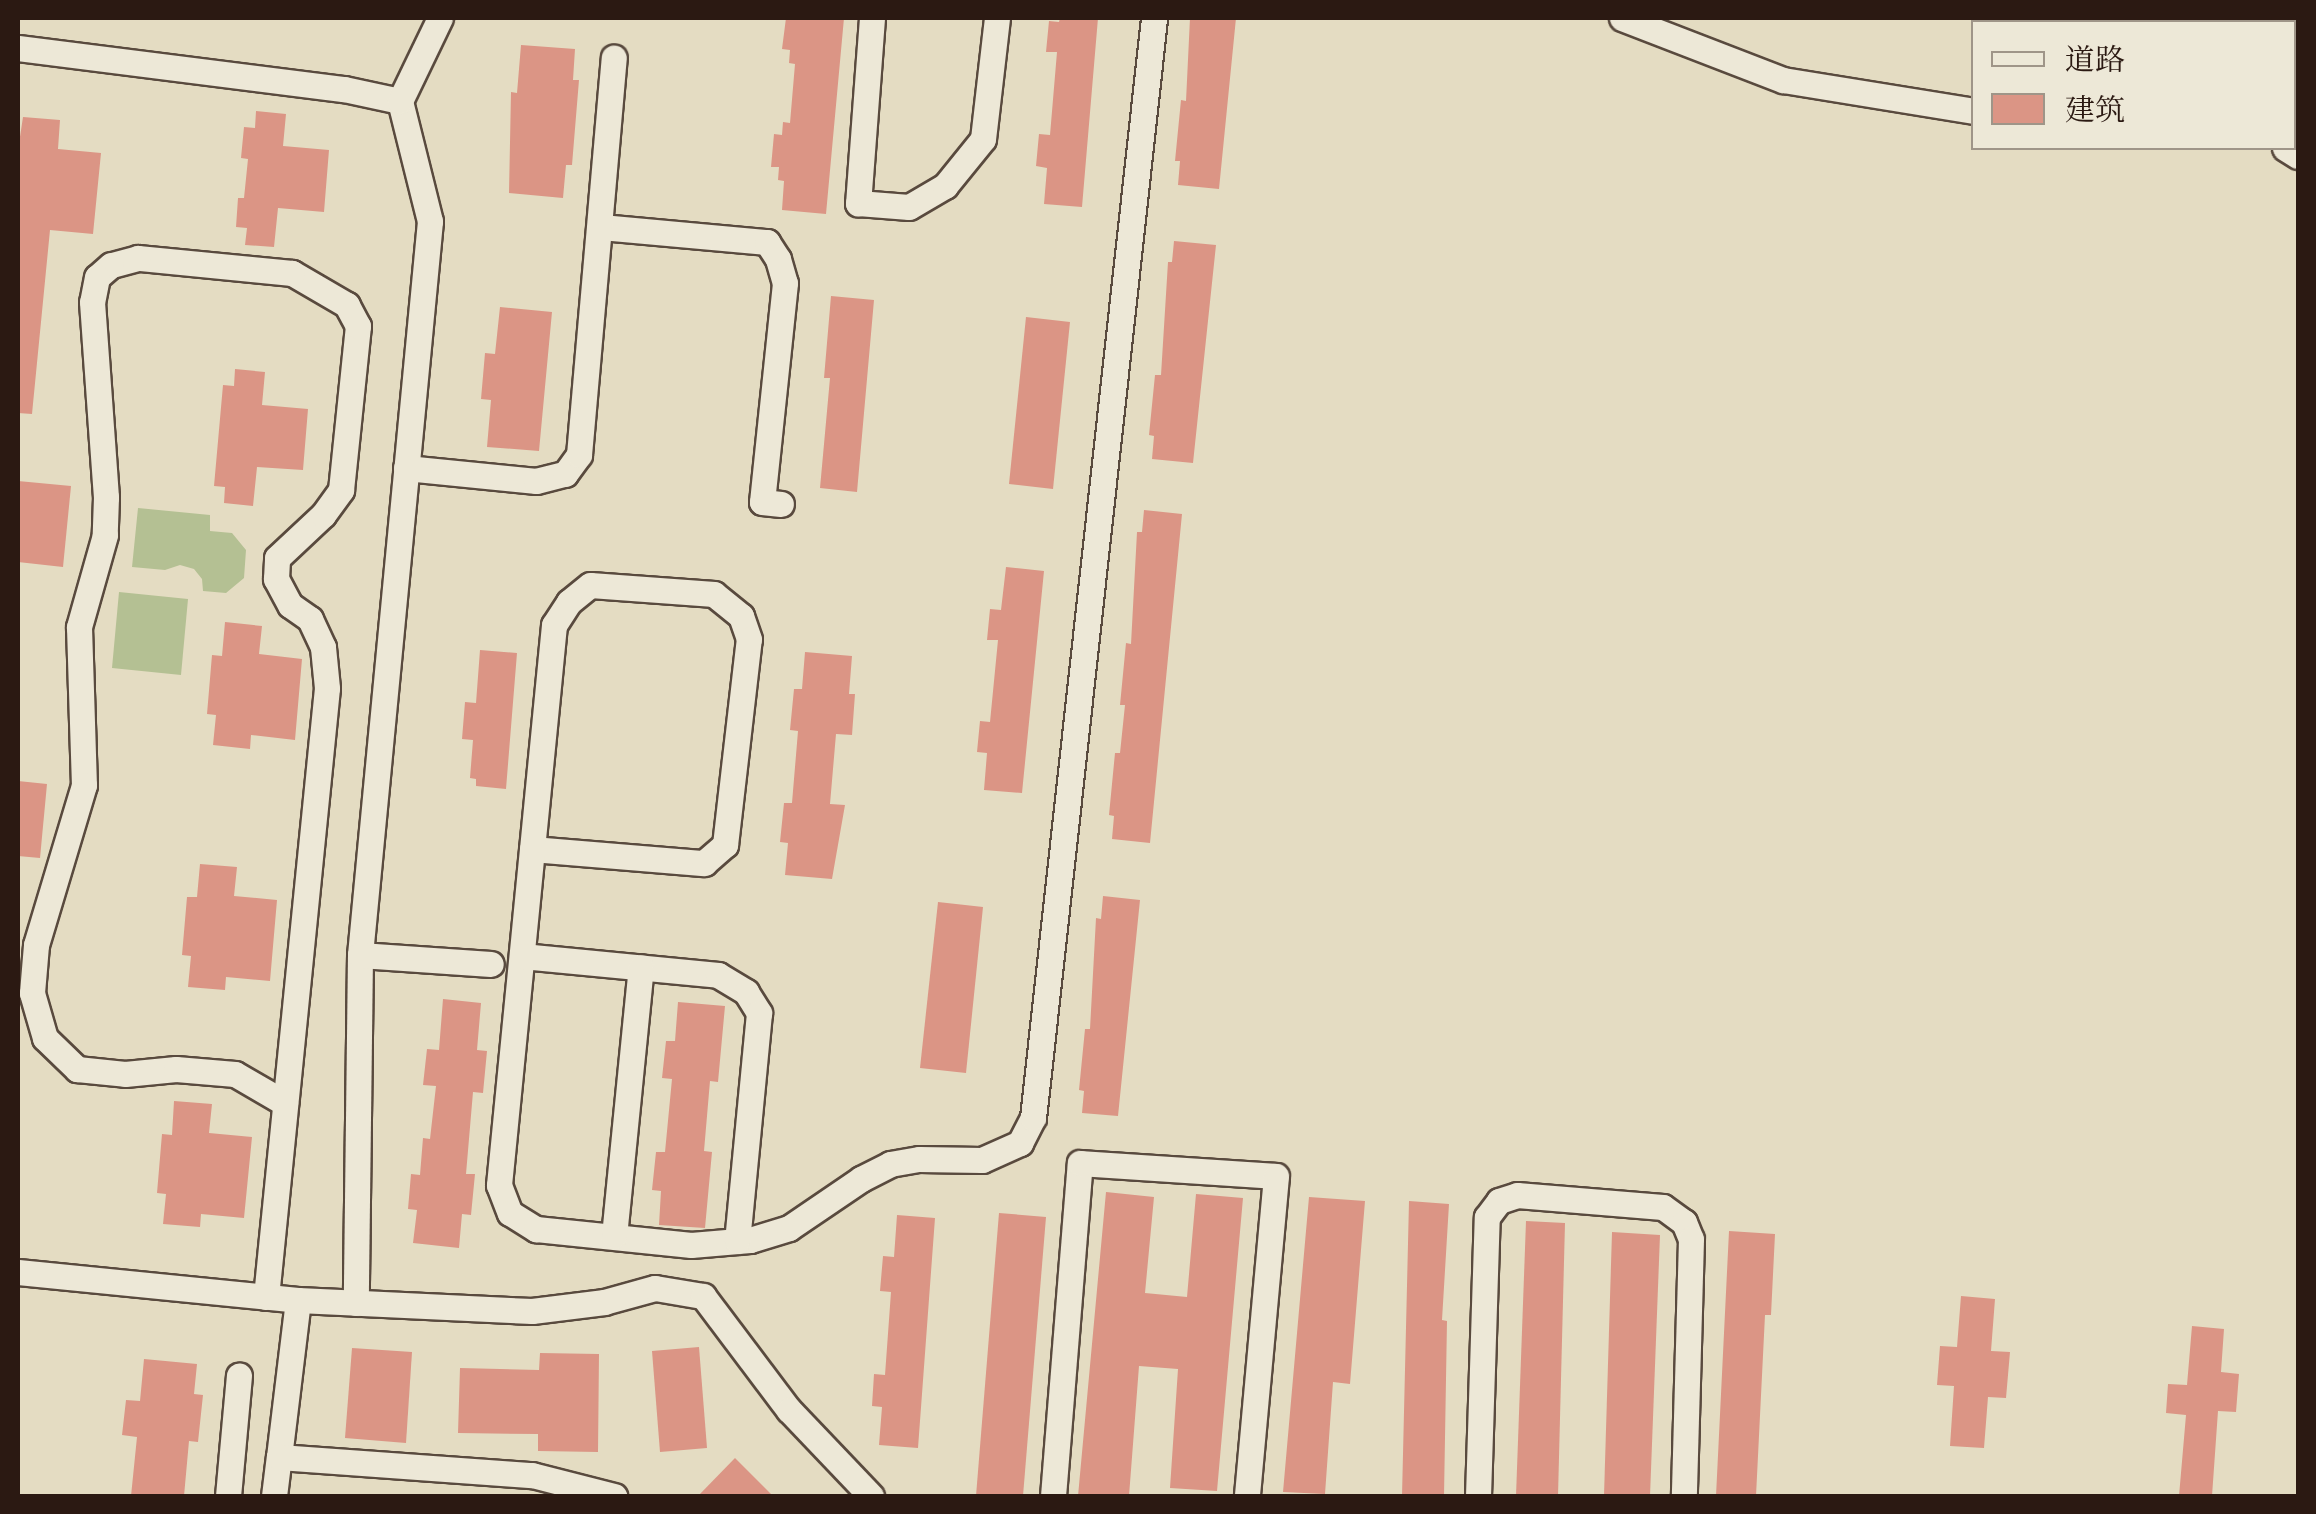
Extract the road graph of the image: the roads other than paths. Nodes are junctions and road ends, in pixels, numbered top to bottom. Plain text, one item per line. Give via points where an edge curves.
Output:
1 (440, 18) edge
2 (872, 18) edge
3 (997, 18) edge
4 (1154, 18) edge
5 (1622, 18) edge
6 (18, 48) edge
7 (614, 58) dead end
8 (400, 101) junction
9 (1971, 111) edge
10 (601, 227) junction
11 (406, 468) junction
12 (781, 504) dead end
13 (532, 849) junction
14 (360, 954) junction
15 (522, 956) junction
16 (491, 964) dead end
17 (640, 967) junction
18 (285, 1103) junction
19 (614, 1236) junction
20 (737, 1242) junction
21 (18, 1272) edge
22 (266, 1297) junction
23 (298, 1300) junction
24 (356, 1303) junction
25 (240, 1374) dead end
26 (279, 1457) junction
27 (531, 1486) edge
28 (228, 1496) edge
29 (274, 1496) edge
30 (614, 1496) edge
31 (872, 1496) edge
32 (1054, 1496) edge
33 (1247, 1496) edge
34 (1478, 1496) edge
35 (1684, 1496) edge

1 - 8 street
2 - 3 street via 858,202 909,207 945,186 983,139
4 - 20 street via 1033,1118 1020,1143 982,1160 890,1164 790,1228
5 - 9 street via 1784,80
6 - 8 street
7 - 10 street
8 - 11 street via 430,221
10 - 11 street via 579,455 565,474 536,481
10 - 12 street via 767,242 785,283 762,502
11 - 14 street
13 - 13 street via 554,625 569,602 590,585 714,594 741,616 748,639 725,845 704,862
13 - 15 street
14 - 16 street
14 - 24 street
15 - 17 street
15 - 19 street via 499,1185 510,1213 536,1229
17 - 19 street
17 - 20 street via 718,975 746,992 759,1013
18 - 18 street via 327,688 323,647 310,619 290,605 276,578 277,558 341,490 358,326 347,305 292,273 138,258 111,265 97,277 92,302 106,497 104,535 79,626 84,785 36,945 32,993 45,1038 77,1069 235,1074
18 - 22 street
19 - 20 street via 691,1245
21 - 22 street
22 - 23 street
23 - 24 street
23 - 26 street
24 - 31 street via 532,1311 656,1288 703,1296 789,1410
25 - 28 street
26 - 27 street
26 - 29 street
27 - 30 street
32 - 33 street via 1080,1164 1276,1176
34 - 35 street via 1487,1217 1499,1201 1517,1195 1663,1207 1684,1222 1691,1239

